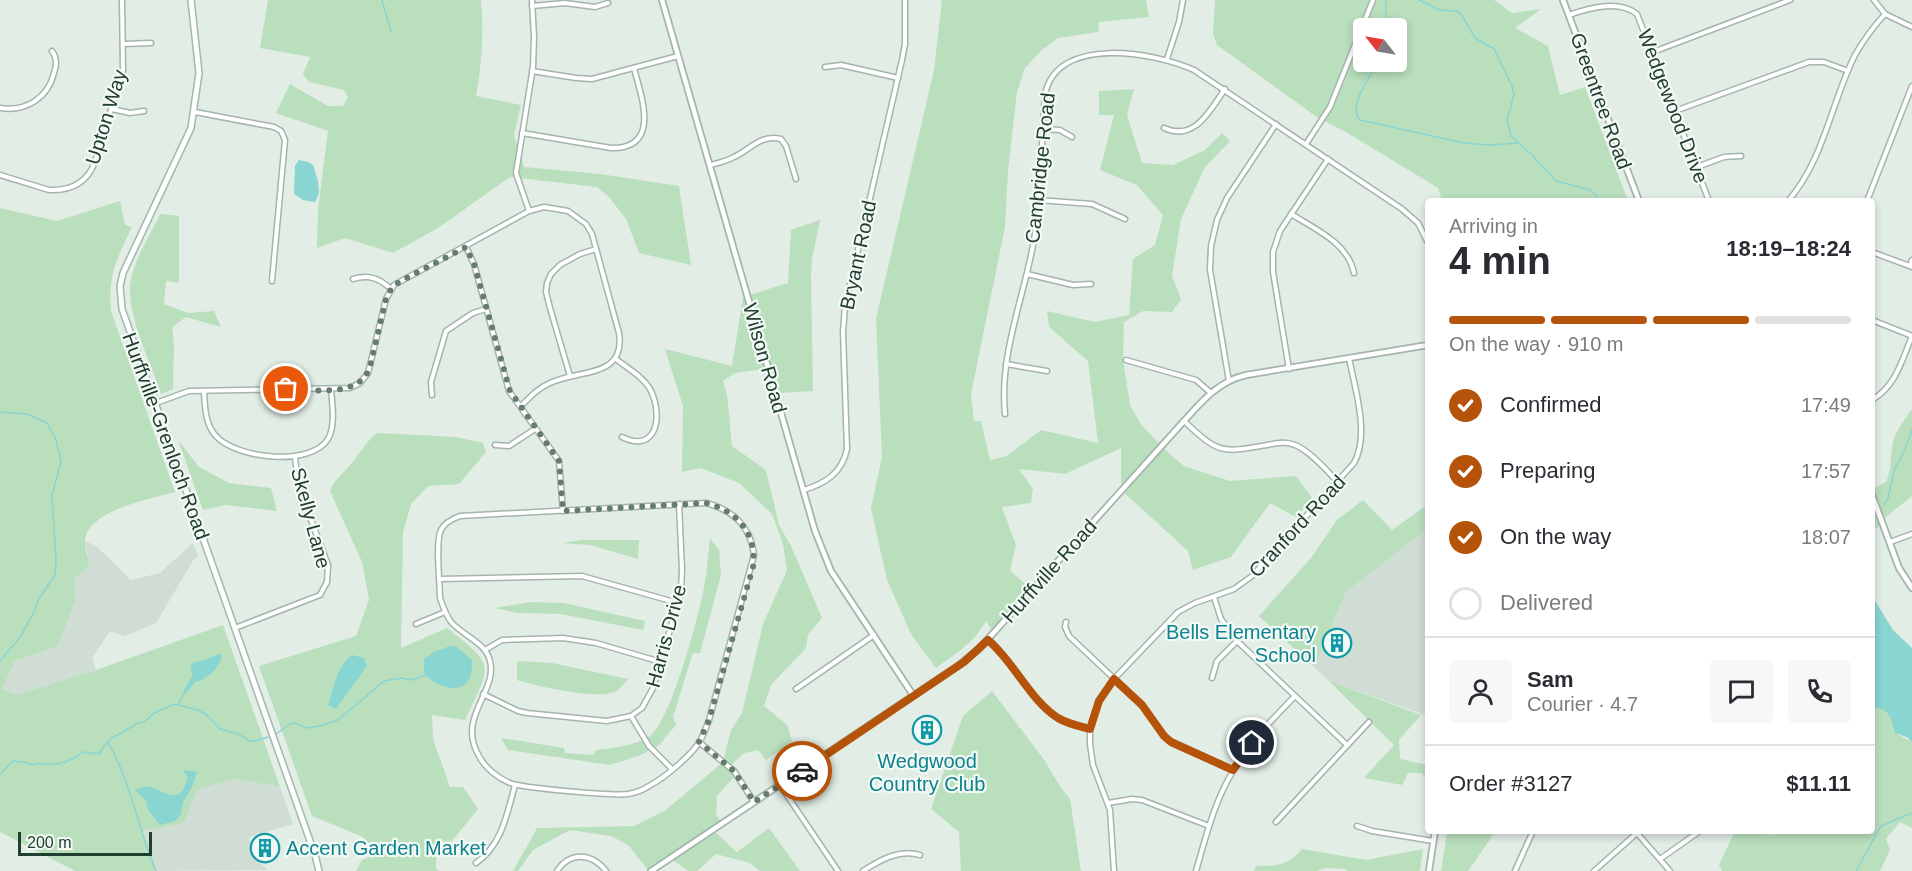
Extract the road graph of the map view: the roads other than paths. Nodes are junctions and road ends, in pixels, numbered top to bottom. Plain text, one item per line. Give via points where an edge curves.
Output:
1 (122, 0) edge
2 (190, 0) edge
3 (532, 0) edge
4 (662, 0) edge
5 (905, 0) edge
6 (1183, 0) edge
7 (1373, 0) edge
8 (1563, 0) edge
9 (1790, 0) edge
10 (1874, 0) edge
11 (608, 3) dead end
12 (532, 6) junction
13 (1885, 14) junction
14 (1569, 15) junction
15 (1912, 27) edge
16 (151, 43) dead end
17 (123, 44) junction
18 (52, 51) dead end
19 (1653, 52) junction
20 (678, 56) junction
21 (1167, 59) junction
22 (825, 67) dead end
23 (634, 68) junction
24 (532, 71) junction
25 (1848, 71) junction
26 (898, 78) junction
27 (1912, 86) edge
28 (1225, 89) junction
29 (0, 108) edge
30 (112, 109) junction
31 (144, 111) dead end
32 (1675, 111) junction
33 (195, 112) junction
34 (1276, 124) junction
35 (1164, 128) dead end
36 (1043, 129) junction
37 (522, 133) junction
38 (1072, 137) dead end
39 (1306, 144) junction
40 (1741, 156) dead end
41 (1328, 159) junction
42 (711, 165) junction
43 (1697, 167) junction
44 (0, 175) edge
45 (796, 179) dead end
46 (1638, 198) edge
47 (1708, 198) edge
48 (1790, 198) edge
49 (1868, 198) edge
50 (1038, 200) junction
51 (529, 211) junction
52 (1291, 214) junction
53 (1125, 219) dead end
54 (1425, 237) edge
55 (466, 247) junction
56 (596, 249) junction
57 (1875, 253) edge
58 (1912, 260) edge
59 (1911, 267) edge
60 (1354, 273) dead end
61 (1027, 274) junction
62 (352, 279) dead end
63 (272, 281) dead end
64 (1091, 284) dead end
65 (391, 289) junction
66 (486, 309) junction
67 (1875, 321) edge
68 (1912, 336) edge
69 (1425, 345) edge
70 (1349, 358) junction
71 (616, 359) junction
72 (1126, 360) dead end
73 (1005, 364) junction
74 (1289, 369) junction
75 (1047, 371) dead end
76 (570, 376) junction
77 (1229, 381) junction
78 (331, 389) junction
79 (204, 392) junction
80 (1211, 393) junction
81 (432, 395) dead end
82 (1875, 398) edge
83 (156, 403) junction
84 (521, 406) junction
85 (1005, 414) dead end
86 (1184, 421) junction
87 (535, 429) junction
88 (622, 437) dead end
89 (495, 444) dead end
90 (295, 457) junction
91 (1338, 482) junction
92 (804, 490) junction
93 (1875, 503) edge
94 (679, 504) junction
95 (563, 511) junction
96 (1912, 534) edge
97 (1890, 542) junction
98 (440, 579) junction
99 (1912, 588) edge
100 (1214, 597) junction
101 (678, 603) junction
102 (445, 612) junction
103 (1066, 622) dead end
104 (416, 624) dead end
105 (235, 628) junction
106 (874, 635) junction
107 (988, 640) junction
108 (1237, 642) junction
109 (485, 650) junction
110 (661, 662) junction
111 (1212, 678) dead end
112 (1114, 679) junction
113 (796, 689) dead end
114 (483, 694) junction
115 (913, 695) junction
116 (1295, 696) junction
117 (631, 716) junction
118 (1369, 722) dead end
119 (1090, 729) junction
120 (699, 742) junction
121 (1347, 745) junction
122 (672, 769) junction
123 (1233, 770) junction
124 (515, 785) junction
125 (780, 785) junction
126 (754, 802) junction
127 (1108, 803) junction
128 (1276, 822) dead end
129 (1209, 826) junction
130 (1357, 826) dead end
131 (1434, 834) edge
132 (1532, 834) edge
133 (1634, 834) edge
134 (1638, 834) edge
135 (1696, 834) edge
136 (1433, 841) junction
137 (920, 855) dead end
138 (1660, 859) junction
139 (476, 863) dead end
140 (319, 871) edge
141 (557, 871) edge
142 (606, 871) edge
143 (651, 871) edge
144 (838, 871) edge
145 (863, 871) edge
146 (1114, 871) edge
147 (1196, 871) edge
148 (1429, 871) edge
149 (1515, 871) edge
150 (1594, 871) edge
151 (1670, 871) edge

1 - 17 street, Upton Way
2 - 33 main road, Hurffville-Grenloch Road via 199,73
3 - 12 street
4 - 20 street, Wilson Road
5 - 26 street, Bryant Road via 905,44
6 - 21 street
7 - 39 street via 1330,107
8 - 14 street, Greentree Road
9 - 19 street
10 - 13 street
11 - 12 street via 595,7 565,3
12 - 24 street
13 - 15 street
13 - 25 street
14 - 19 street, Wedgewood Drive via 1608,2 1627,5 1640,19
14 - 46 street, Greentree Road
16 - 17 street
17 - 30 street, Upton Way via 123,70
18 - 29 street via 56,67 42,96 20,108
19 - 32 street, Wedgewood Drive
20 - 23 street
20 - 42 street, Wilson Road
21 - 28 street, Cambridge Road
21 - 36 street, Cambridge Road via 1107,54 1068,62 1046,88
22 - 26 street via 841,65
23 - 24 street via 585,79
23 - 37 street via 646,119 640,136 630,144 613,148
24 - 37 street
25 - 32 street via 1819,61 1804,63
25 - 48 street via 1812,165
26 - 92 street, Bryant Road via 845,306 846,455 834,476
27 - 49 street
28 - 34 street, Cambridge Road
28 - 35 street via 1196,126 1178,132
30 - 31 street
30 - 44 street, Upton Way via 93,167 80,183 63,190 49,190
32 - 43 street, Wedgewood Drive
33 - 63 street via 281,131 285,140
33 - 83 main road, Hurffville-Grenloch Road via 120,286 126,323
34 - 39 street, Cambridge Road
34 - 77 street via 1227,198 1211,246 1210,270
36 - 38 street via 1060,130
36 - 50 street, Cambridge Road
37 - 51 street via 516,173
39 - 41 street, Cambridge Road
40 - 43 street
41 - 52 street
41 - 54 street, Cambridge Road via 1408,213
42 - 45 street via 774,137 786,146
42 - 92 street, Wilson Road
43 - 47 street, Wedgewood Drive
50 - 53 street via 1092,204
50 - 61 street, Cambridge Road
51 - 55 street
51 - 56 street via 544,207 568,211 586,224
52 - 60 street via 1339,245 1350,259
52 - 74 street via 1277,236 1272,258
55 - 65 street
55 - 66 street
56 - 71 street via 619,333 621,350
56 - 76 street via 560,266 547,283 546,292
57 - 59 street
58 - 59 street
61 - 64 street via 1073,285
61 - 73 street, Cambridge Road
62 - 65 street via 373,278
65 - 78 street via 368,373 355,386
66 - 81 street via 446,331 431,382
66 - 84 street via 506,382
67 - 68 street
68 - 82 street via 1892,382
69 - 70 street, Hurffville Road
70 - 74 street, Hurffville Road
70 - 91 street, Cranford Road via 1362,440 1354,463
71 - 76 street via 607,366
71 - 88 street via 648,387 657,417 657,425 646,441 633,442
72 - 80 street via 1181,374
73 - 75 street
73 - 85 street, Cambridge Road
74 - 77 street, Hurffville Road
76 - 84 street via 543,387
77 - 80 street, Hurffville Road
78 - 79 street
78 - 90 street via 332,425 327,440 321,447
79 - 83 street via 189,391
79 - 90 street via 207,422 224,443 246,454
80 - 86 street, Hurffville Road
83 - 105 main road, Hurffville-Grenloch Road
84 - 87 street
86 - 91 street via 1222,450 1295,445
86 - 107 street, Hurffville Road
87 - 89 street via 509,446
87 - 95 street via 559,461
90 - 105 street, Skelly Lane via 298,485 328,565 327,582 320,594
91 - 100 street, Cranford Road via 1252,576
92 - 106 street, Wilson Road via 831,571
93 - 97 street
94 - 95 street
94 - 101 street, Harris Drive via 682,584
94 - 120 street via 706,503 731,514 747,530 754,555 709,720
95 - 98 street via 451,520 438,538
96 - 97 street
97 - 99 street via 1899,568
98 - 101 street via 582,576
98 - 102 street
100 - 108 street via 1221,620
100 - 112 street, Cranford Road via 1178,612
101 - 110 street, Harris Drive
102 - 104 street
102 - 109 street via 451,622
103 - 112 street via 1069,636
105 - 140 main road, Hurffville-Grenloch Road
106 - 113 street
106 - 115 street, Wilson Road
107 - 115 street, Hurffville Road via 967,660
107 - 119 street via 1051,713
108 - 111 street via 1217,661
108 - 116 street
109 - 110 street via 502,640 563,638
109 - 114 street via 491,676
110 - 117 street, Harris Drive via 649,698
112 - 119 street, Cranford Road via 1099,701
112 - 123 street via 1142,705 1171,742
114 - 117 street via 526,713 607,721
114 - 124 street via 473,718 478,756 496,775
115 - 125 street, Hurffville Road
116 - 121 street
116 - 123 street
117 - 122 street via 649,746
118 - 121 street
119 - 127 street, Cranford Road via 1093,765
120 - 122 street
120 - 126 street via 734,771
121 - 128 street
122 - 124 street via 649,786 628,794
123 - 129 street
124 - 139 street via 498,839
125 - 126 street, Hurffville Road
125 - 144 street
126 - 143 street, Hurffville Road
127 - 129 street via 1142,800
127 - 146 street, Cranford Road
129 - 147 street
130 - 136 street
131 - 136 street
132 - 149 street
133 - 150 street
134 - 138 street
135 - 138 street
136 - 148 street
137 - 145 street via 900,854
138 - 151 street
141 - 142 street via 576,856 592,858

